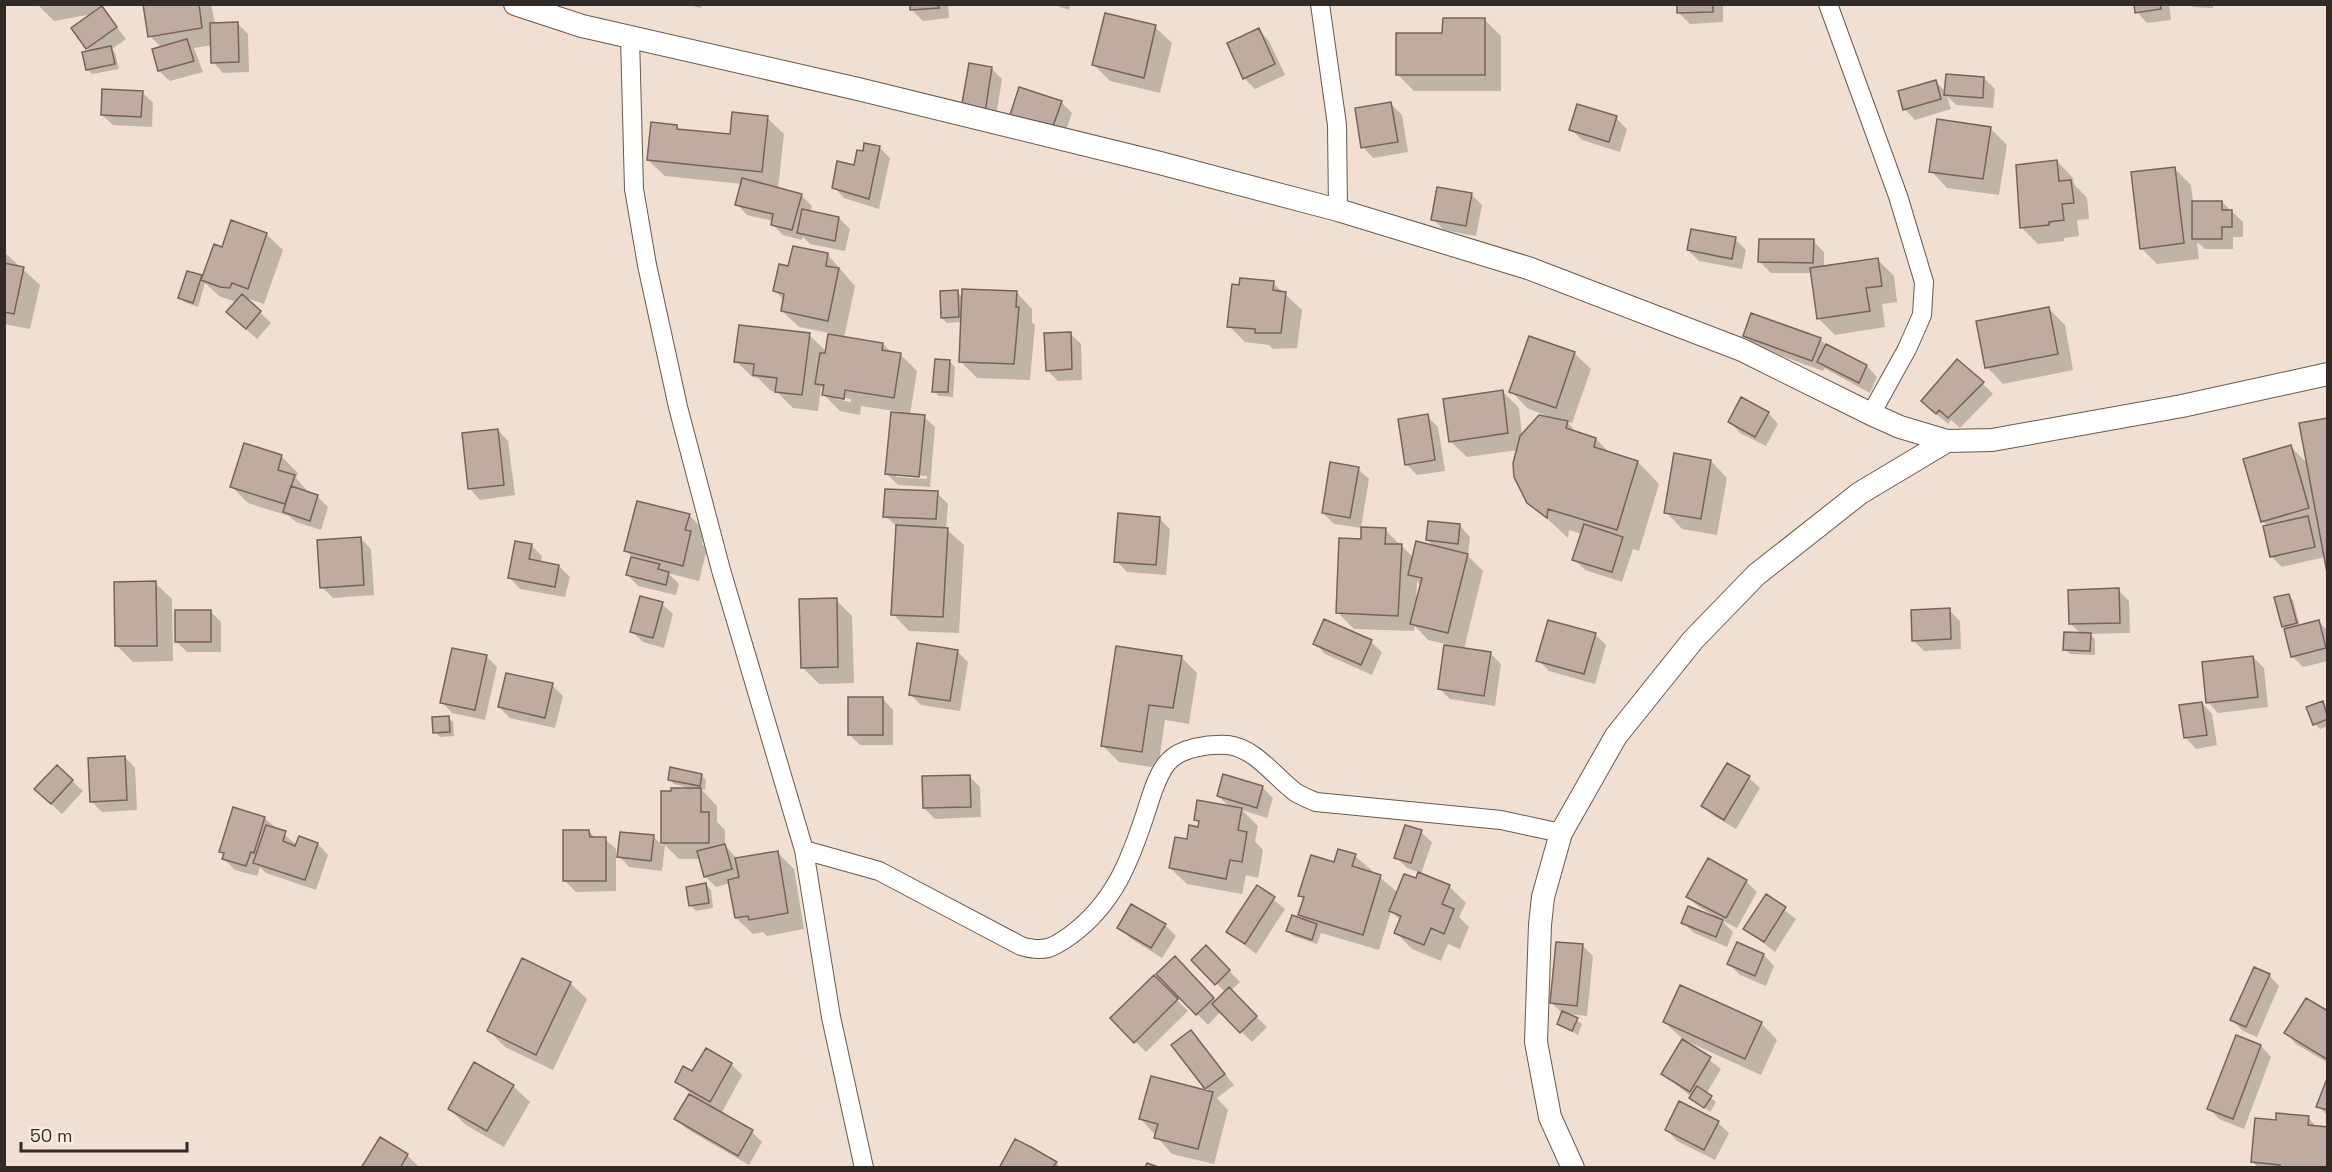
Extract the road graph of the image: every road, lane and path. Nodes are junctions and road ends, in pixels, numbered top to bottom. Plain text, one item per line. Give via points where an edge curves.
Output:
1 (515, 4) edge
2 (1320, 4) edge
3 (1828, 4) edge
4 (630, 37) junction
5 (1338, 210) junction
6 (2328, 375) edge
7 (1870, 414) junction
8 (1947, 441) junction
9 (1561, 833) junction
10 (804, 850) junction
11 (864, 1167) edge
12 (1573, 1167) edge

1 - 4 street
2 - 5 street via 1337,126
3 - 7 street via 1898,196 1924,282 1922,315
4 - 5 street via 1148,160
4 - 10 street via 634,189 678,407 721,570
5 - 7 street via 1528,268 1721,342 1816,384
6 - 8 street via 2003,438
7 - 8 street
8 - 9 street via 1860,493 1756,575 1693,640 1616,736
9 - 10 street via 1501,820 1316,802 1297,794 1253,755 1231,746 1181,752 1168,762 1110,898 1098,914 1057,945 1038,951 1011,941 879,871
9 - 12 street via 1543,897 1536,1042 1550,1117
10 - 11 street via 831,1017

